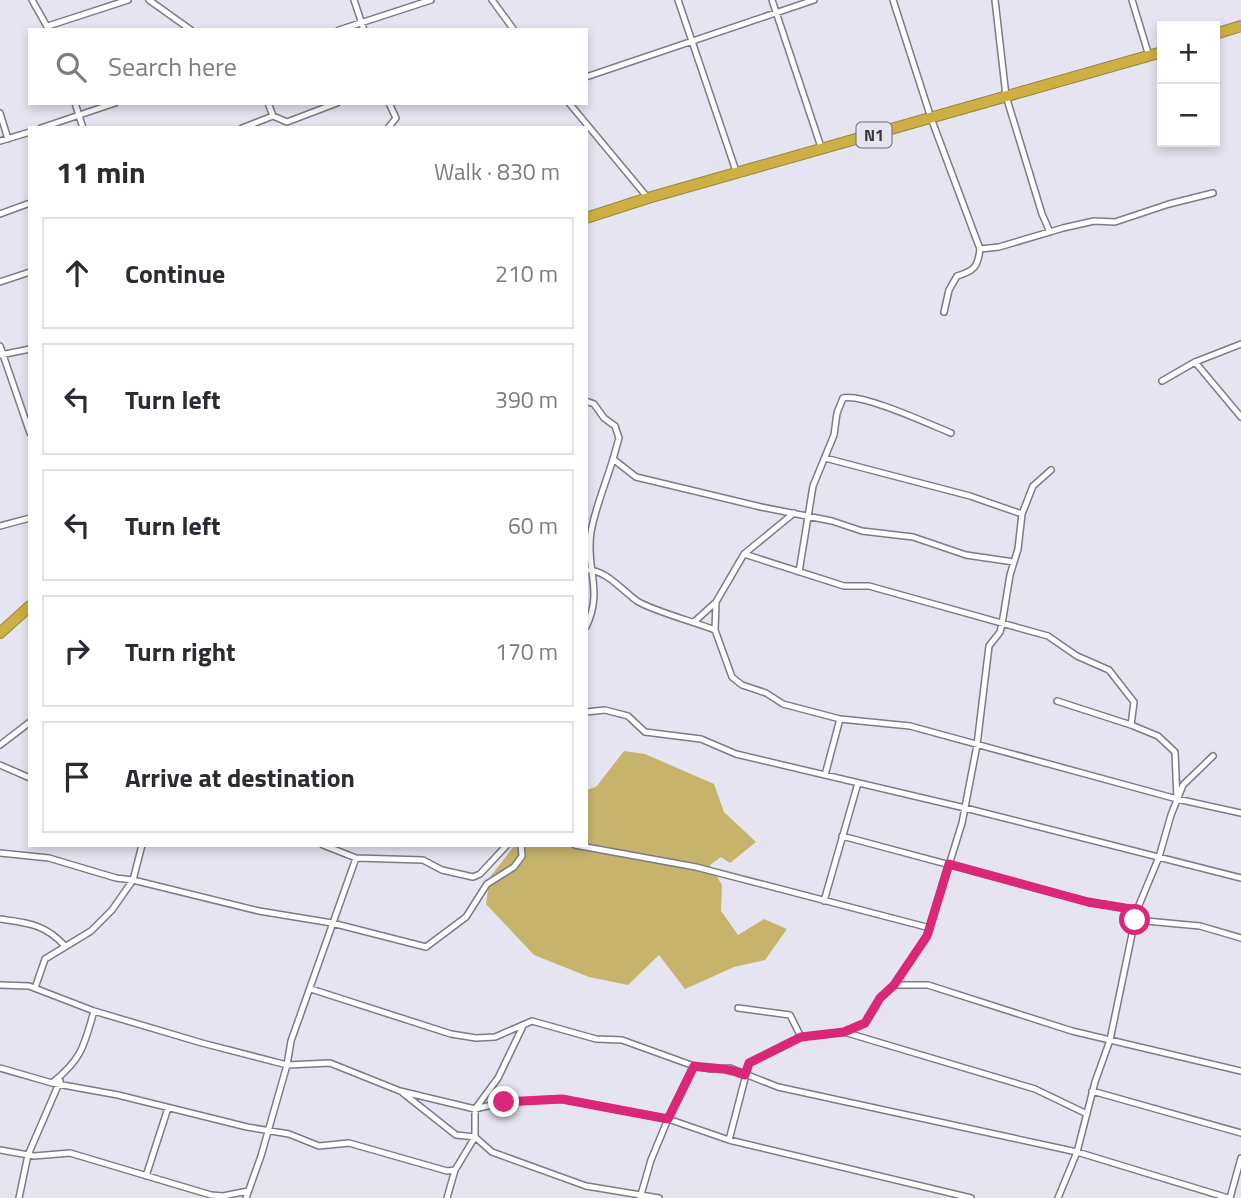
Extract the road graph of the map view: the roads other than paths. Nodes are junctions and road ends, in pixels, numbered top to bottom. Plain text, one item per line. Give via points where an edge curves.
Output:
1 (32, 0) edge
2 (128, 0) edge
3 (149, 0) edge
4 (354, 0) edge
5 (430, 0) edge
6 (492, 0) edge
7 (678, 0) edge
8 (772, 0) edge
9 (814, 0) edge
10 (893, 0) edge
11 (995, 0) edge
12 (1132, 0) edge
13 (776, 12) junction
14 (361, 22) junction
15 (1241, 26) edge
16 (48, 28) edge
17 (188, 28) edge
18 (344, 28) edge
19 (363, 28) edge
20 (513, 28) edge
21 (1220, 32) edge
22 (693, 42) junction
23 (1157, 54) edge
24 (1149, 56) junction
25 (588, 75) edge
26 (1006, 96) junction
27 (76, 105) edge
28 (109, 105) edge
29 (269, 105) edge
30 (332, 105) edge
31 (390, 105) edge
32 (571, 105) edge
33 (0, 113) edge
34 (79, 115) junction
35 (273, 116) junction
36 (931, 118) junction
37 (47, 126) edge
38 (82, 126) edge
39 (247, 126) edge
40 (390, 126) edge
41 (28, 133) edge
42 (8, 139) junction
43 (0, 141) edge
44 (822, 150) junction
45 (737, 174) junction
46 (1213, 193) dead end
47 (648, 198) junction
48 (28, 204) edge
49 (0, 214) edge
50 (588, 217) edge
51 (1050, 232) junction
52 (980, 250) junction
53 (28, 273) edge
54 (0, 282) edge
55 (944, 312) dead end
56 (1241, 344) edge
57 (0, 346) edge
58 (28, 349) edge
59 (1, 355) edge
60 (1195, 362) junction
61 (1162, 381) dead end
62 (588, 402) edge
63 (1241, 418) edge
64 (28, 428) edge
65 (951, 433) dead end
66 (825, 458) junction
67 (613, 459) junction
68 (1051, 470) dead end
69 (794, 513) junction
70 (1022, 514) junction
71 (807, 516) junction
72 (28, 519) edge
73 (0, 526) edge
74 (589, 531) edge
75 (744, 555) junction
76 (1014, 562) junction
77 (589, 569) edge
78 (799, 572) junction
79 (716, 601) junction
80 (28, 608) edge
81 (694, 622) junction
82 (588, 623) edge
83 (1002, 624) junction
84 (715, 630) junction
85 (0, 633) edge
86 (1057, 701) dead end
87 (588, 712) edge
88 (840, 719) junction
89 (28, 724) edge
90 (1131, 725) junction
91 (0, 745) edge
92 (977, 745) junction
93 (1213, 756) dead end
94 (0, 765) edge
95 (825, 775) junction
96 (28, 777) edge
97 (858, 783) junction
98 (1177, 799) junction
99 (965, 808) junction
100 (1241, 813) edge
101 (842, 836) junction
102 (141, 847) edge
103 (328, 847) edge
104 (347, 847) edge
105 (505, 847) edge
106 (521, 847) edge
107 (586, 847) edge
108 (0, 853) edge
109 (347, 854) junction
110 (1159, 857) junction
111 (356, 858) junction
112 (949, 864) junction
113 (1241, 878) edge
114 (133, 880) junction
115 (824, 901) junction
116 (1137, 910) junction
117 (0, 919) edge
118 (1135, 920) junction
119 (332, 923) junction
120 (930, 928) junction
121 (1241, 938) edge
122 (65, 946) junction
123 (0, 985) edge
124 (894, 985) junction
125 (35, 988) junction
126 (311, 989) junction
127 (738, 1008) dead end
128 (94, 1011) junction
129 (523, 1026) junction
130 (844, 1032) junction
131 (801, 1037) junction
132 (1110, 1040) junction
133 (287, 1065) junction
134 (694, 1066) junction
135 (0, 1068) edge
136 (1241, 1071) edge
137 (745, 1075) junction
138 (55, 1083) junction
139 (400, 1091) junction
140 (1093, 1091) junction
141 (168, 1108) junction
142 (475, 1109) junction
143 (1087, 1114) junction
144 (668, 1119) junction
145 (269, 1129) junction
146 (1241, 1133) edge
147 (475, 1136) junction
148 (730, 1140) junction
149 (0, 1150) edge
150 (1077, 1152) junction
151 (28, 1155) junction
152 (1241, 1158) edge
153 (454, 1170) junction
154 (146, 1176) junction
155 (248, 1191) junction
156 (640, 1197) edge
157 (19, 1198) edge
158 (246, 1198) edge
159 (447, 1198) edge
160 (660, 1198) edge
161 (971, 1198) edge
162 (1058, 1198) edge
163 (1229, 1198) edge

1 - 16 street
2 - 16 street
3 - 17 street
4 - 14 street
5 - 14 street
6 - 20 street
7 - 22 street
8 - 13 street
9 - 13 street
10 - 36 street
11 - 26 street
12 - 24 street
13 - 22 street
13 - 44 street
14 - 18 street
14 - 19 street
15 - 21 highway
22 - 25 street
22 - 45 street
23 - 24 highway, N1
24 - 26 highway, N1
26 - 36 highway, N1
26 - 51 street
27 - 34 street
28 - 34 street
29 - 35 street
30 - 35 street via 287,122
31 - 40 street via 396,118
32 - 47 street
33 - 42 street
34 - 37 street
34 - 38 street
35 - 39 street
36 - 44 highway, N1
36 - 52 street
41 - 42 street
42 - 43 street
44 - 45 highway, N1
45 - 47 highway, N1
46 - 51 street via 1115,222 1094,221
47 - 50 highway, N1
48 - 49 street
51 - 52 street
52 - 55 street via 972,272 957,276
53 - 54 street
56 - 60 street
57 - 59 street
58 - 59 street
59 - 64 street
60 - 61 street
60 - 63 street
62 - 67 street via 615,426 619,438
65 - 66 street via 848,396 837,413
66 - 70 street
66 - 71 street
67 - 69 street via 636,477
67 - 74 street
68 - 70 street via 1033,486
69 - 71 street
69 - 75 street
70 - 76 street
71 - 76 street via 862,531 913,537 966,555
71 - 78 street
72 - 73 street
74 - 77 street
75 - 78 street
75 - 79 street
76 - 83 street
77 - 81 street via 640,603
77 - 82 street via 596,595
78 - 83 street via 844,586 869,586
79 - 81 street
79 - 84 street
80 - 85 highway
81 - 84 street
83 - 90 street via 1048,636 1109,670 1134,702
83 - 92 street via 989,646
84 - 88 street via 732,677 742,685 783,704
86 - 90 street
87 - 95 street via 628,716 645,732 701,739 736,754
88 - 92 street via 910,726
88 - 95 street
89 - 91 street
90 - 98 street via 1158,736 1175,752
92 - 98 street
92 - 99 street
93 - 98 street via 1183,785
94 - 96 street
95 - 97 street
97 - 99 street
97 - 101 street
98 - 100 street
98 - 110 street
99 - 110 street
99 - 112 street
101 - 112 street
101 - 115 street
102 - 114 street
103 - 109 street
104 - 109 street
105 - 111 street via 473,877 423,860
106 - 119 street via 522,856 514,867 487,884 466,917 426,947
107 - 115 street via 695,867
108 - 114 street via 49,858
109 - 111 street
110 - 113 street
110 - 116 street
111 - 119 street
112 - 116 street via 1088,902
112 - 120 street
114 - 119 street via 259,911
114 - 122 street via 91,931
115 - 120 street
116 - 118 street
117 - 122 street via 33,924 53,933
118 - 121 street via 1200,926
118 - 132 street
119 - 126 street
120 - 124 street
122 - 125 street via 45,959
123 - 125 street
124 - 130 street via 865,1023
124 - 132 street via 928,985
125 - 128 street
126 - 129 street via 451,1034 495,1037
126 - 133 street
127 - 131 street via 790,1015
128 - 133 street
128 - 138 street via 84,1045 71,1068
129 - 134 street via 532,1021 596,1039 622,1040
129 - 142 street via 498,1078
130 - 131 street
130 - 143 street via 1035,1089
131 - 137 street via 749,1063
132 - 136 street
132 - 140 street
133 - 139 street via 331,1063
133 - 145 street
134 - 137 street via 730,1068
134 - 144 street
135 - 138 street
137 - 148 street
137 - 150 street via 778,1087
138 - 141 street
138 - 151 street
139 - 142 street
139 - 147 street via 456,1135
140 - 143 street
140 - 146 street
141 - 145 street
141 - 154 street
142 - 144 street via 504,1102 562,1099
142 - 147 street
143 - 150 street
144 - 148 street
144 - 156 street
145 - 153 street via 319,1146 349,1143
145 - 155 street
147 - 153 street
147 - 156 street via 492,1152 509,1159 586,1186
148 - 161 street
149 - 151 street
150 - 162 street
150 - 163 street
151 - 154 street via 70,1153
151 - 157 street
152 - 163 street
153 - 159 street
154 - 155 street via 211,1195
155 - 158 street
156 - 160 street

